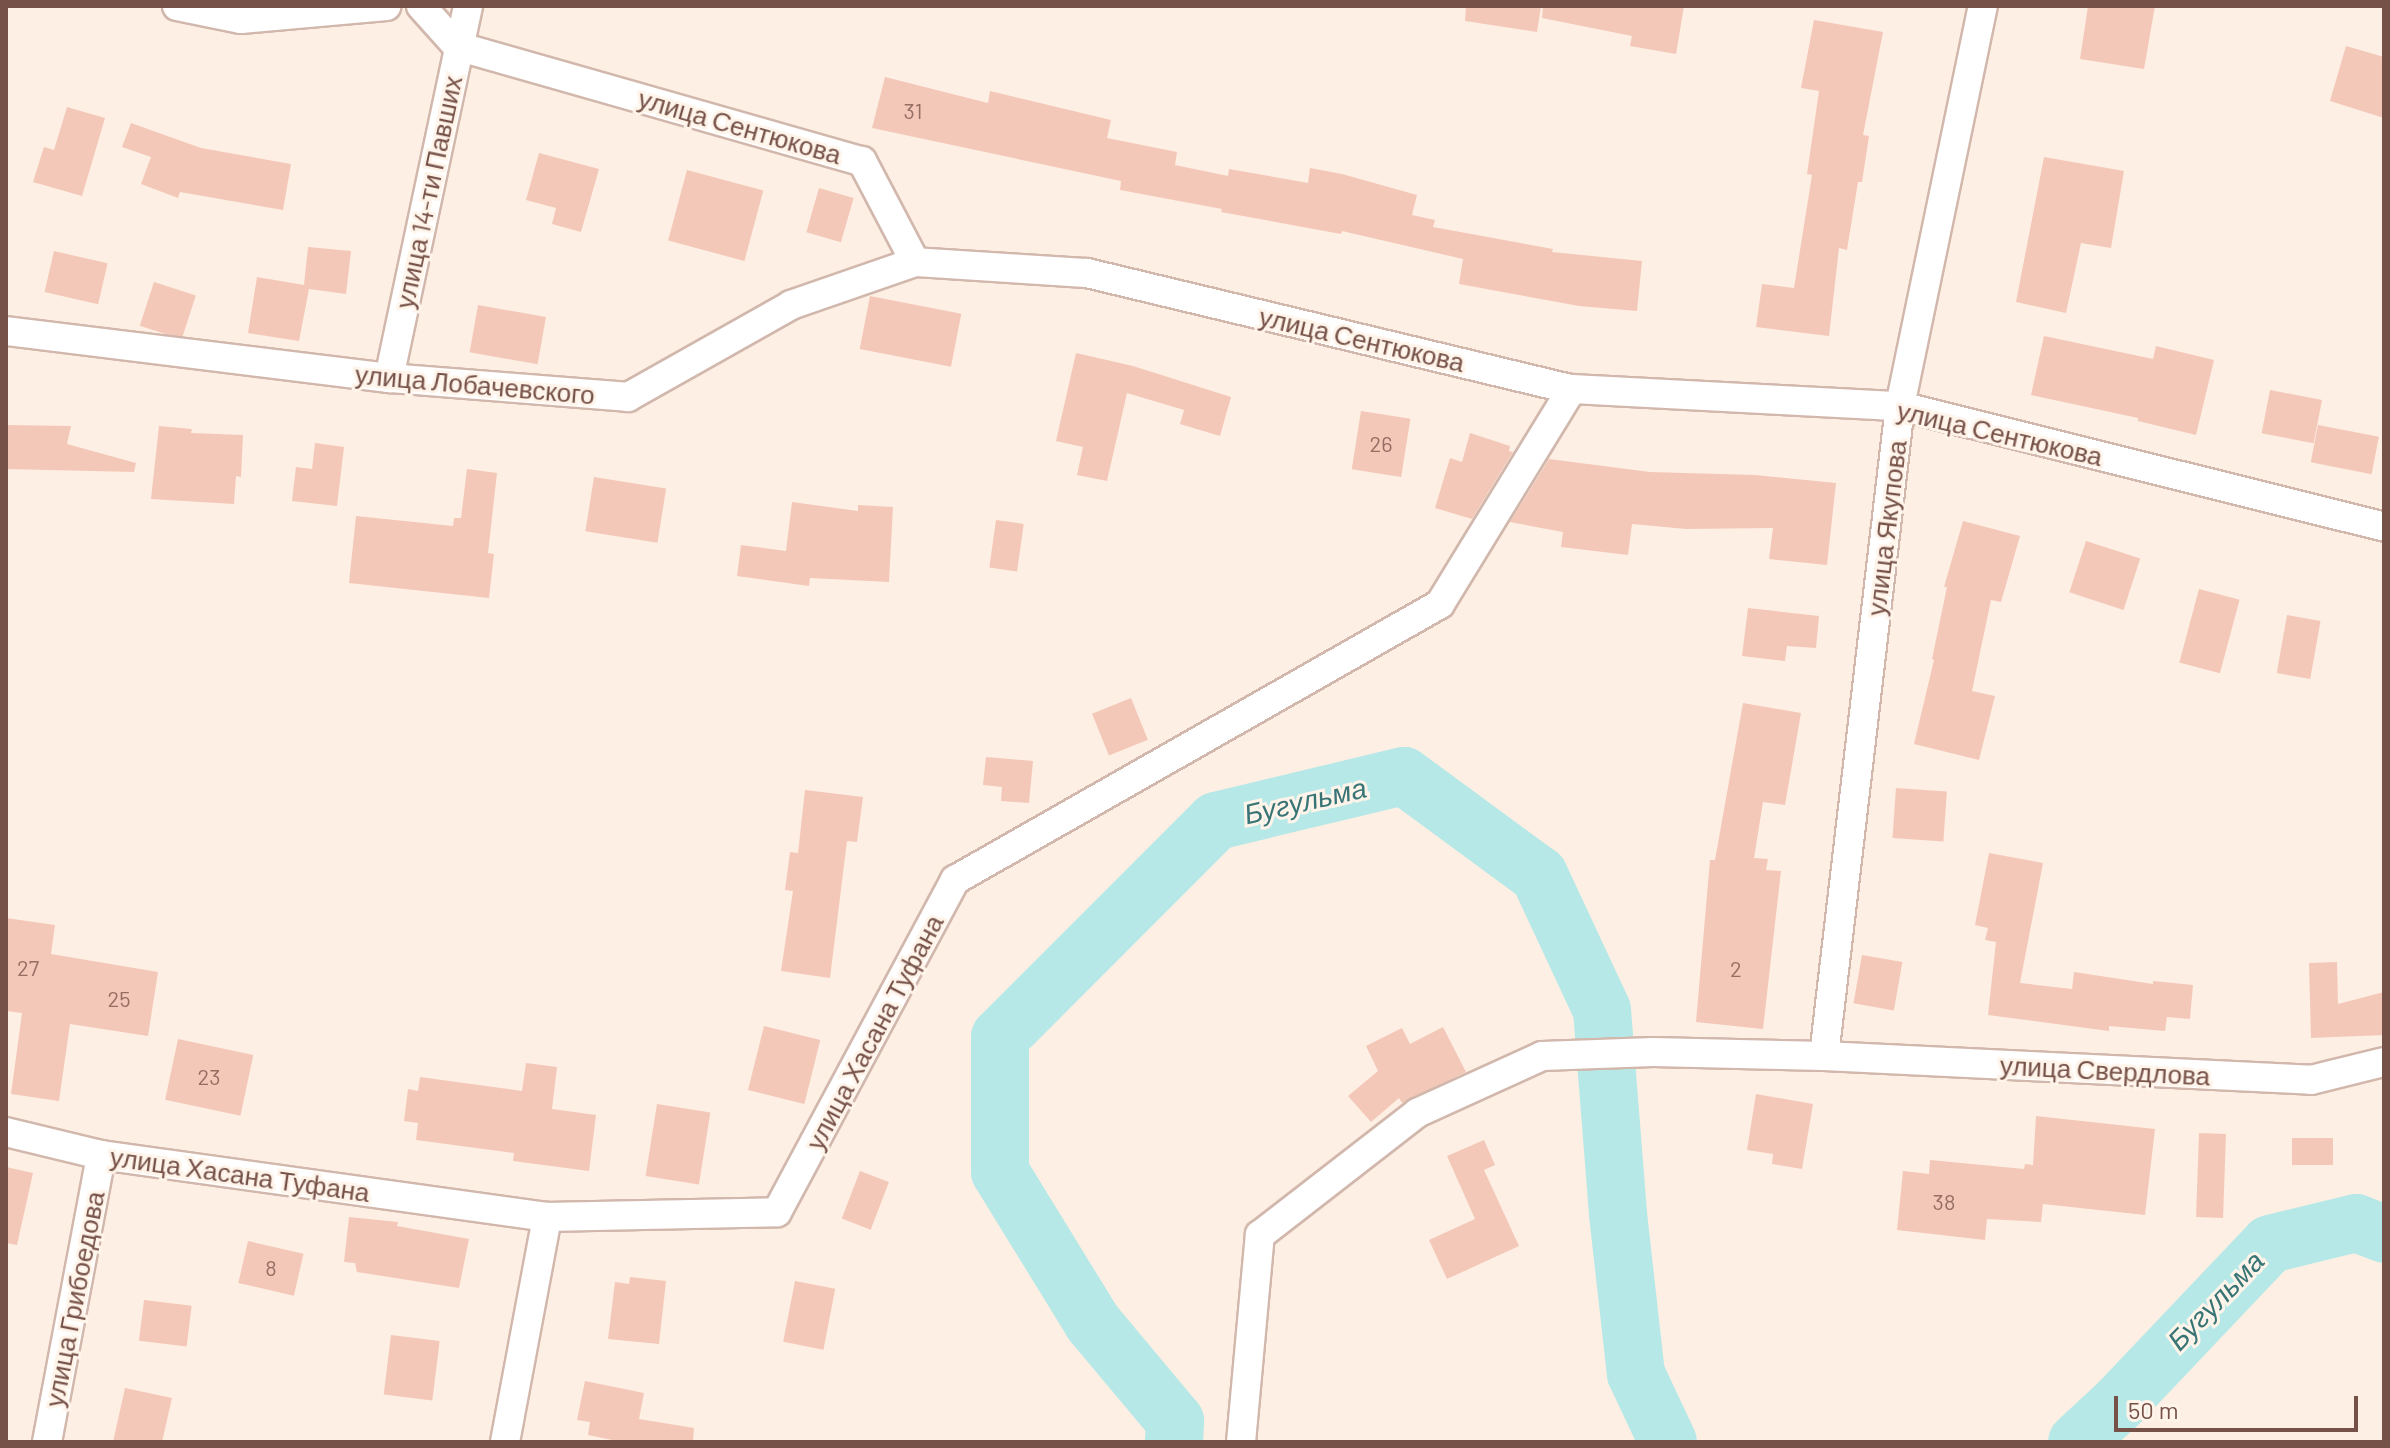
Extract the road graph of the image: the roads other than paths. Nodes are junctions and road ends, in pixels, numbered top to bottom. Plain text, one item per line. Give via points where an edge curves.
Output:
1 (177, 6) edge
2 (386, 6) edge
3 (421, 6) edge
4 (468, 6) edge
5 (1983, 6) edge
6 (457, 46) junction
7 (915, 262) junction
8 (6, 331) edge
9 (389, 378) junction
10 (1572, 389) junction
11 (1900, 406) junction
12 (2384, 527) edge
13 (1824, 1056) junction
14 (2384, 1062) edge
15 (6, 1132) edge
16 (101, 1155) junction
17 (547, 1217) junction
18 (47, 1442) edge
19 (505, 1442) edge
20 (1241, 1442) edge

1 - 2 street via 241,19
3 - 6 street
4 - 6 street, улица 14-ти Павших
5 - 11 street, улица Якупова
6 - 7 street, улица Сентюкова via 862,161
6 - 9 street, улица 14-ти Павших
7 - 9 street, улица Лобачевского via 791,305 628,397
7 - 10 street, улица Сентюкова via 1087,273
8 - 9 street, улица Лобачевского
10 - 11 street, улица Сентюкова
10 - 17 street, улица Хасана Туфана via 1440,604 955,880 777,1212
11 - 12 street, улица Сентюкова
11 - 13 street, улица Якупова
13 - 14 street, улица Свердлова via 2311,1080
13 - 20 street, улица Свердлова via 1542,1056 1417,1113 1260,1235
15 - 16 street, улица Хасана Туфана
16 - 17 street, улица Хасана Туфана
16 - 18 street, улица Грибоедова
17 - 19 street

